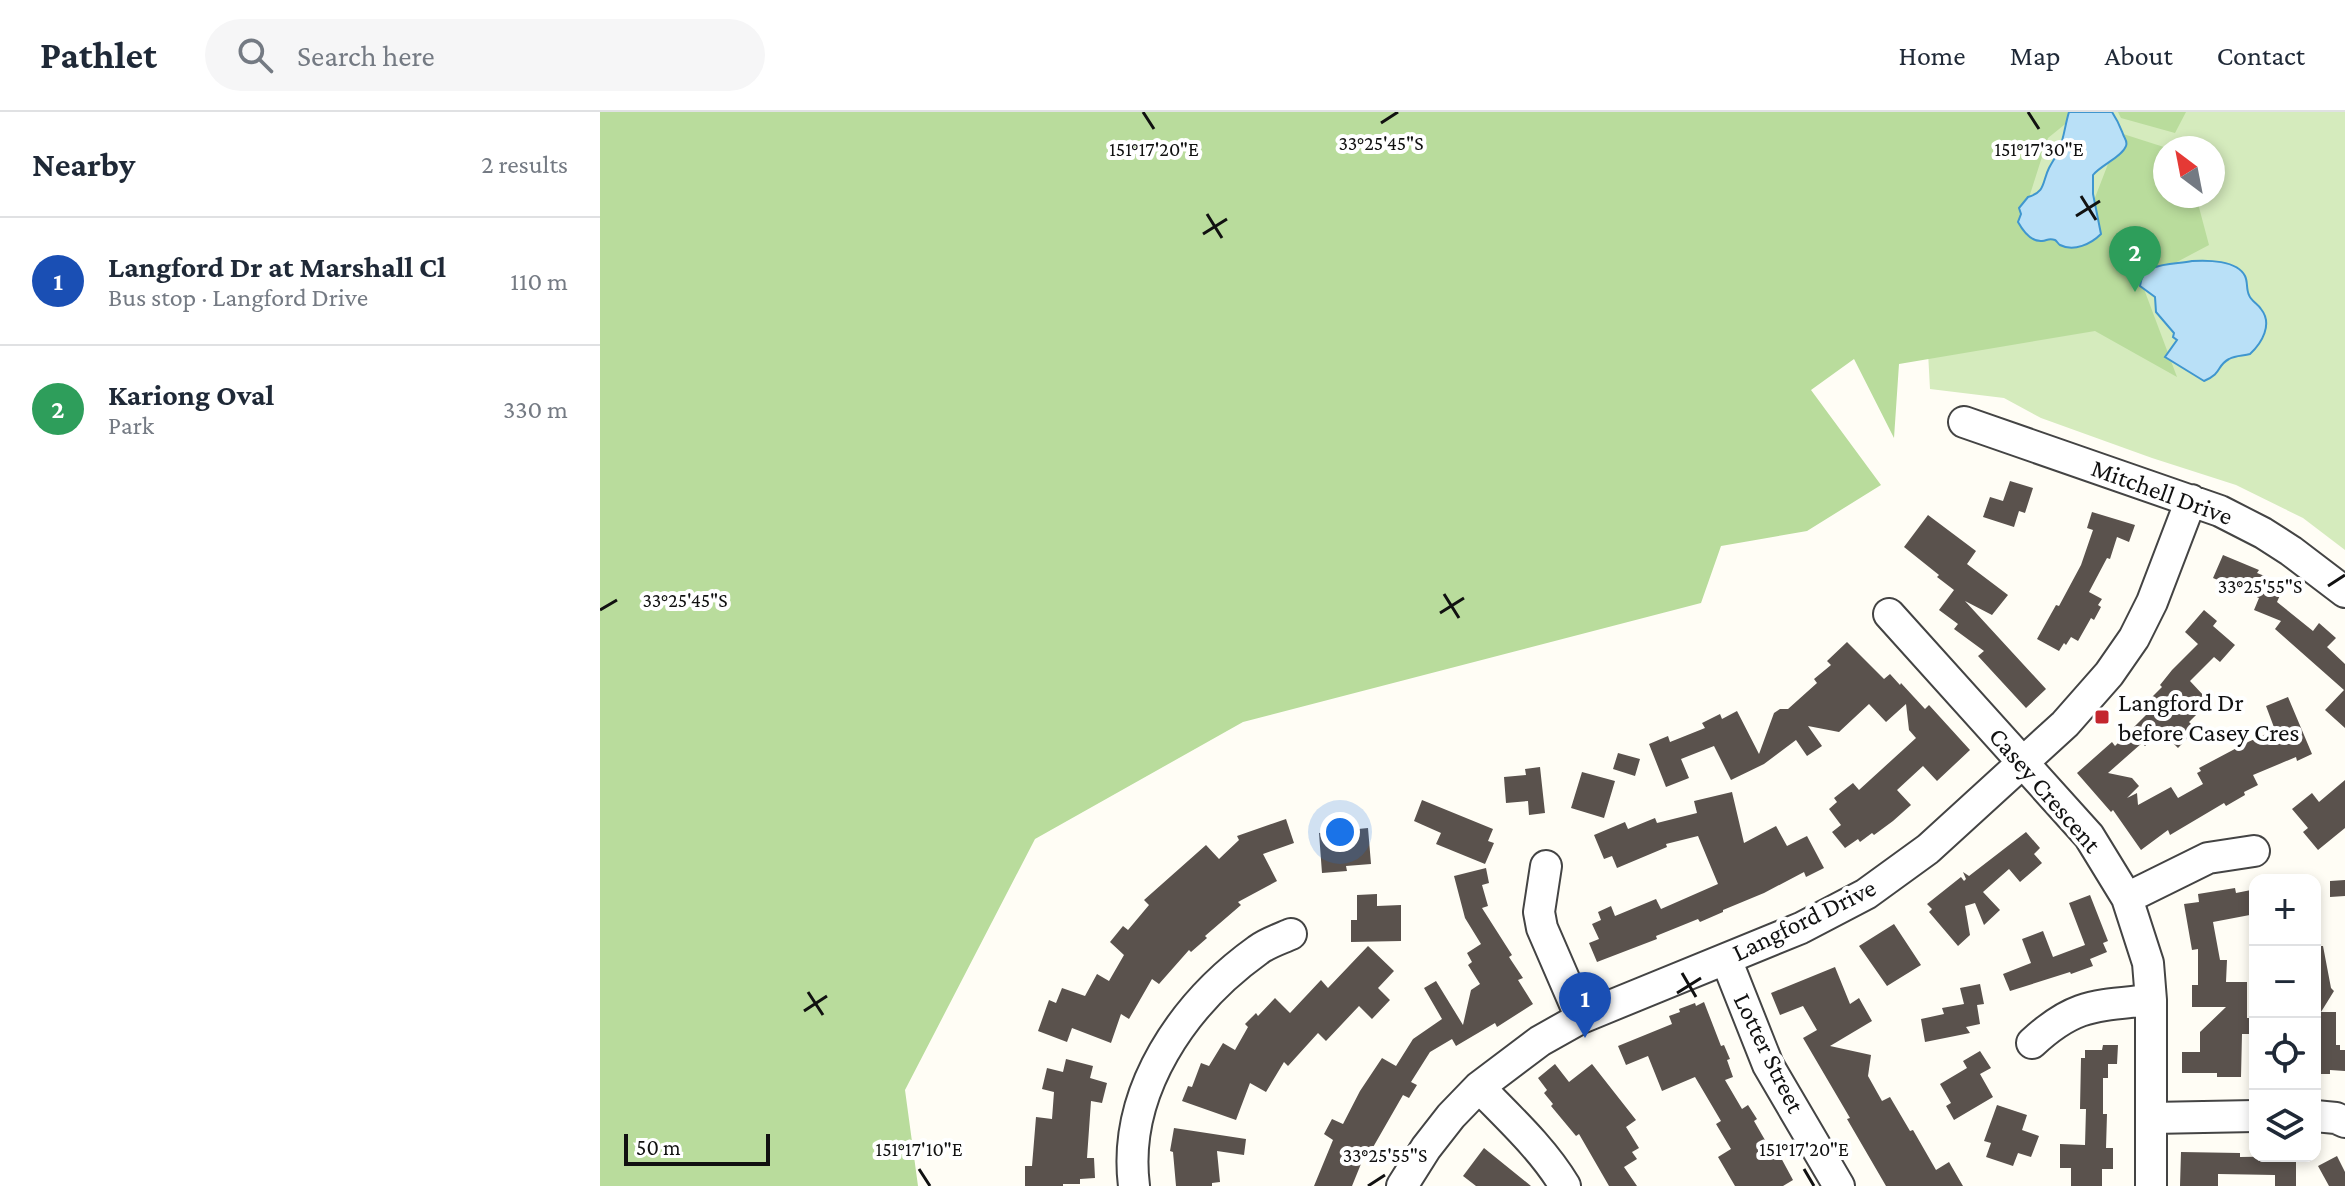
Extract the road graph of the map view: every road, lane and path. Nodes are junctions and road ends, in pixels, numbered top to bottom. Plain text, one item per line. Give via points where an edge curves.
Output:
1 (1964, 422) dead end
2 (2191, 500) junction
3 (2345, 592) edge
4 (1889, 614) dead end
5 (2024, 764) junction
6 (2254, 851) dead end
7 (1546, 866) dead end
8 (2127, 898) junction
9 (1291, 934) dead end
10 (1726, 959) junction
11 (2151, 1000) junction
12 (1581, 1018) junction
13 (2032, 1043) dead end
14 (1479, 1087) junction
15 (2249, 1116) edge
16 (2321, 1117) edge
17 (2152, 1118) junction
18 (2345, 1122) edge
19 (1134, 1186) edge
20 (1402, 1186) edge
21 (1565, 1186) edge
22 (1839, 1186) edge
23 (2151, 1186) edge

1 - 2 street, Mitchell Drive
2 - 3 street, Mitchell Drive via 2263,533
2 - 5 street, Langford Drive via 2134,638 2088,701
4 - 5 street, Casey Crescent
5 - 8 street, Casey Crescent via 2089,836
5 - 10 street, Langford Drive via 1887,880 1801,928
6 - 8 street via 2208,858
7 - 12 street via 1539,912 1542,928
8 - 11 street, Casey Crescent via 2148,963
9 - 19 street via 1259,948 1199,1001 1170,1039 1138,1116
10 - 12 street, Langford Drive
10 - 22 street, Lotter Street via 1768,1065
11 - 13 street via 2077,1011
11 - 17 street, Casey Crescent
12 - 14 street, Langford Drive
14 - 20 street, Langford Drive via 1426,1148
14 - 21 street
15 - 17 street
16 - 18 street
17 - 23 street, Casey Crescent

